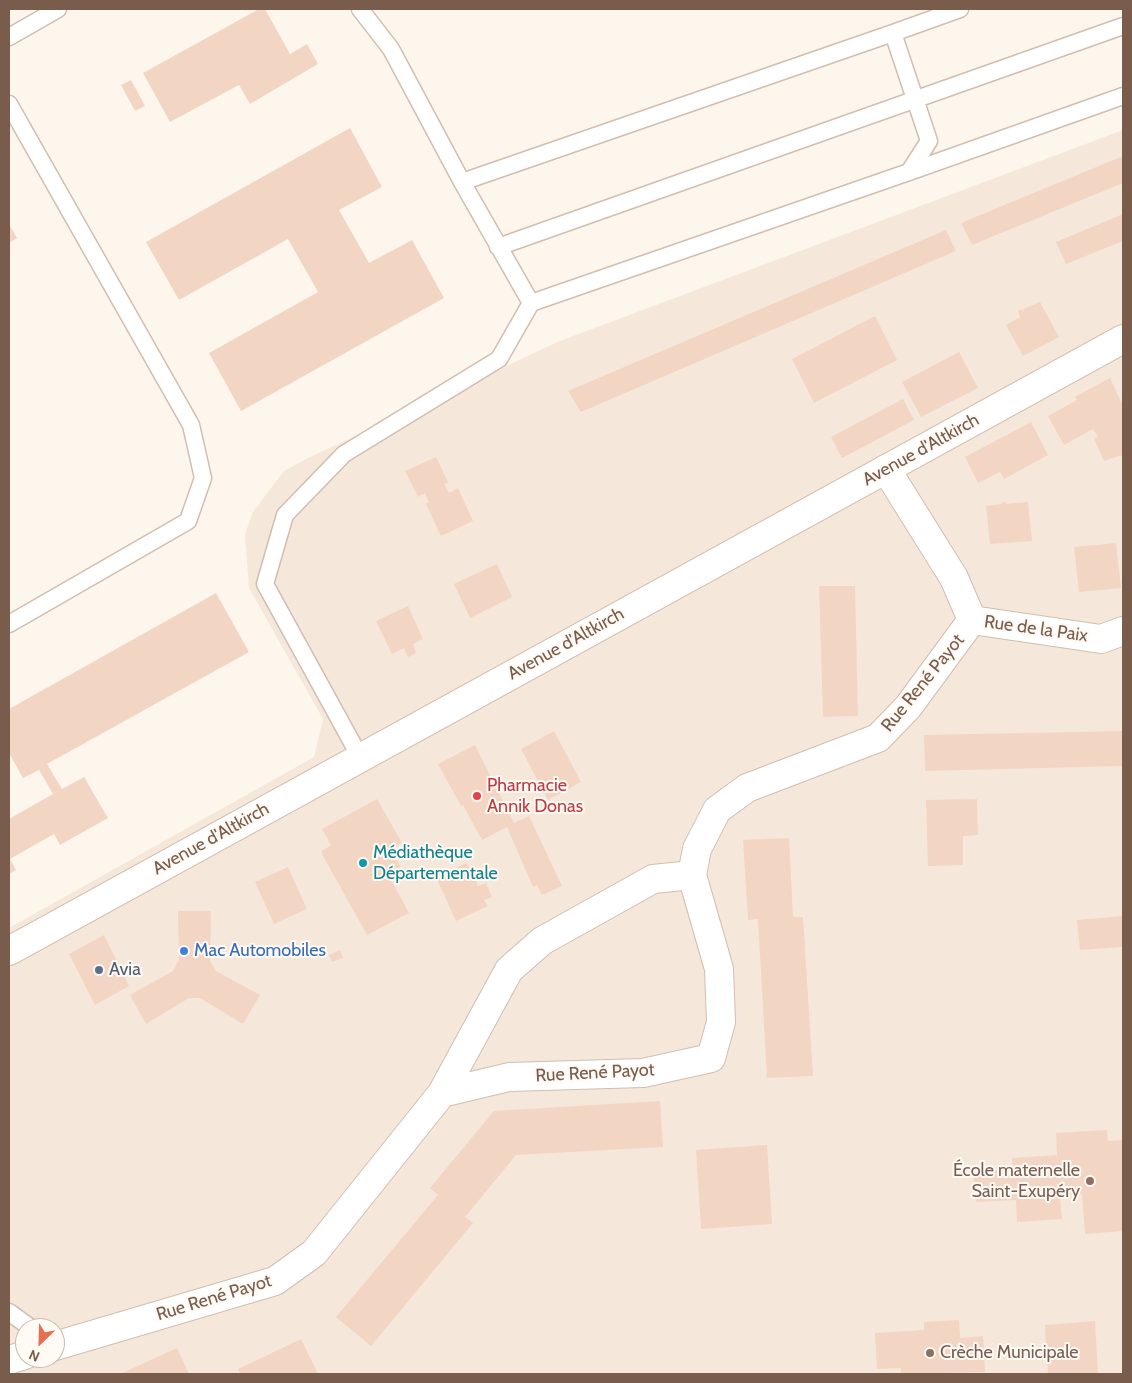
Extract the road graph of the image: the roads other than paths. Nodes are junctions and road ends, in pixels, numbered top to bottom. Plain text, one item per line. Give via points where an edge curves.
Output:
1 (58, 9) edge
2 (360, 9) edge
3 (960, 9) edge
4 (1123, 26) edge
5 (893, 33) junction
6 (9, 37) edge
7 (1123, 96) edge
8 (915, 99) junction
9 (9, 104) edge
10 (909, 172) junction
11 (462, 182) junction
12 (498, 246) junction
13 (531, 303) junction
14 (1123, 339) edge
15 (886, 470) junction
16 (972, 620) junction
17 (9, 624) edge
18 (1123, 631) edge
19 (360, 756) junction
20 (692, 875) junction
21 (9, 951) edge
22 (442, 1093) junction
23 (65, 1343) edge

1 - 6 lane
2 - 11 lane via 391,49
3 - 5 lane
4 - 8 lane
5 - 8 lane
5 - 11 lane
7 - 10 lane
8 - 10 lane via 929,141
8 - 12 lane
9 - 17 lane via 191,426 203,478 188,521
10 - 13 lane
11 - 12 lane
12 - 13 lane
13 - 19 lane via 499,359 344,454 285,515 265,584
14 - 15 street, Avenue d'Altkirch
15 - 16 street, Rue de la Paix via 954,578
15 - 19 street, Avenue d'Altkirch
16 - 18 street, Rue de la Paix via 1101,639
16 - 20 street, Rue René Payot via 908,707 878,738 747,788 717,810 697,849
19 - 21 street, Avenue d'Altkirch
20 - 22 street, Rue René Payot via 652,879 542,941 509,970
20 - 22 street, Rue René Payot via 719,969 721,1022 711,1058 643,1074 509,1077
22 - 23 street, Rue René Payot via 314,1253 276,1281

